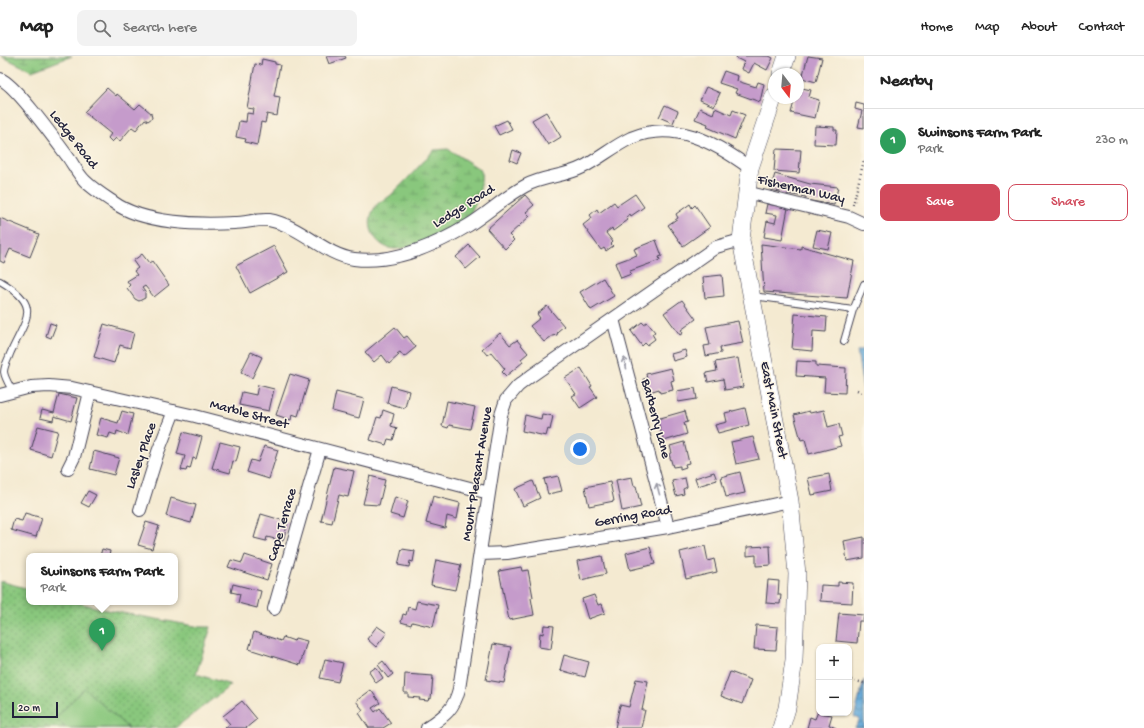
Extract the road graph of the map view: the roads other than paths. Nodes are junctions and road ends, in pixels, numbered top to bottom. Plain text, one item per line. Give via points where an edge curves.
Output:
1 (787, 56) edge
2 (783, 68) edge
3 (0, 79) edge
4 (771, 104) edge
5 (750, 168) junction
6 (746, 192) junction
7 (864, 224) edge
8 (741, 240) junction
9 (0, 280) edge
10 (864, 284) edge
11 (751, 296) junction
12 (853, 310) junction
13 (613, 319) junction
14 (844, 341) dead end
15 (13, 392) junction
16 (90, 392) junction
17 (0, 395) edge
18 (174, 411) junction
19 (320, 449) junction
20 (68, 469) dead end
21 (489, 493) junction
22 (790, 501) junction
23 (140, 510) dead end
24 (668, 527) junction
25 (481, 554) junction
26 (274, 609) dead end
27 (427, 728) edge
28 (781, 728) edge

1 - 2 main road
3 - 5 street, Ledge Road via 6,81 25,102 84,180 115,204 141,215 200,225 268,220 286,225 310,237 336,255 354,259 380,260 421,249 469,225 526,186 540,179 582,168 629,139 643,134 676,132 696,136
4 - 5 main road, East Main Street
5 - 6 main road, East Main Street
6 - 7 street, Fisherman Way via 850,217
6 - 8 main road, East Main Street
8 - 11 main road, East Main Street
8 - 13 street, Mount Pleasant Avenue via 716,247
9 - 15 lane via 12,287 28,310 26,322 5,366 5,375
10 - 12 lane
11 - 12 lane
11 - 22 main road, East Main Street
12 - 14 lane
13 - 21 street, Mount Pleasant Avenue via 531,376 506,400
24 -> 13 street, Barberry Lane
15 - 16 street, Marble Street via 49,386
15 - 17 street, Marble Street
16 - 18 street, Marble Street
16 - 20 street via 74,458
18 - 19 street, Marble Street
18 - 23 street, Lasley Place
19 - 21 street, Marble Street
19 - 26 street, Cape Terrace
21 - 25 street, Mount Pleasant Avenue
22 - 24 street, Gerring Road
22 - 28 main road, East Main Street via 797,574 794,660 787,708
24 - 25 street, Gerring Road
25 - 27 street, Mount Pleasant Avenue via 455,703 446,714

